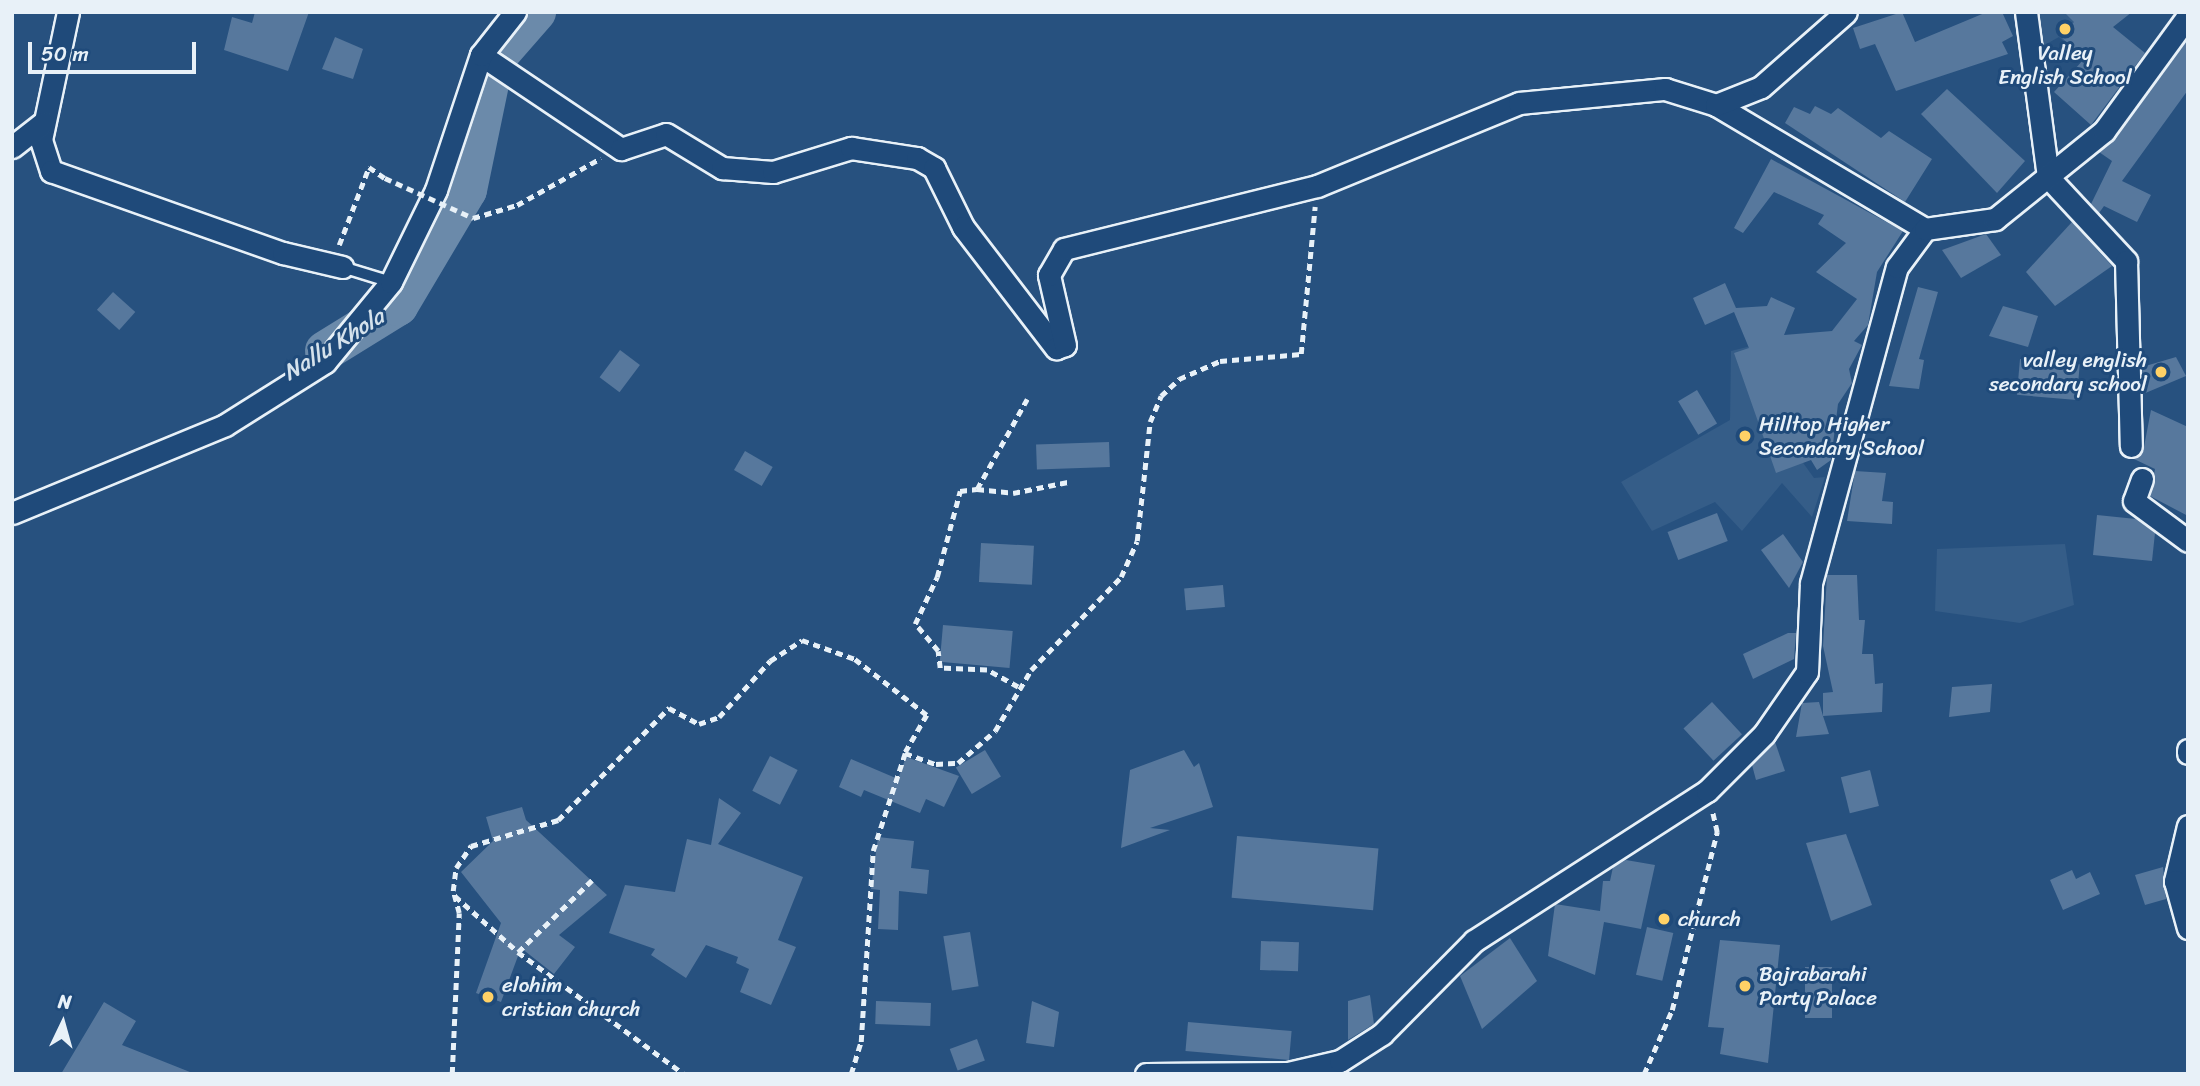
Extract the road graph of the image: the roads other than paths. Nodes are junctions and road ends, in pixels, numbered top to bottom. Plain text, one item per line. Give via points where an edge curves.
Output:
1 (68, 12) edge
2 (515, 12) edge
3 (1846, 12) edge
4 (2026, 12) edge
5 (2188, 16) edge
6 (481, 55) junction
7 (1716, 105) junction
8 (43, 123) junction
9 (12, 147) edge
10 (2048, 177) junction
11 (1925, 229) junction
12 (334, 265) joint
13 (391, 282) junction
14 (2131, 446) dead end
15 (2142, 479) dead end
16 (12, 513) edge
17 (2188, 541) edge
18 (2188, 826) edge
19 (2188, 928) edge
20 (1146, 1074) edge

1 - 8 street
2 - 6 street
3 - 7 street via 1761,87
4 - 10 street
5 - 10 street via 2104,131
6 - 7 street via 621,149 666,134 722,168 773,172 852,148 917,159 934,168 963,227 1056,348 1065,345 1049,275 1064,249 1317,186 1519,103 1665,89
6 - 13 street via 436,190
7 - 11 street
8 - 9 street
8 - 12 street via 41,140 51,171
10 - 11 street via 1995,219
10 - 14 street via 2126,261
11 - 20 street via 1897,267 1811,583 1801,688 1707,791 1474,941 1382,1034 1340,1061 1288,1073
12 - 13 lane
13 - 16 street via 324,362 225,425
15 - 17 street via 2134,501
18 - 19 street via 2175,881

